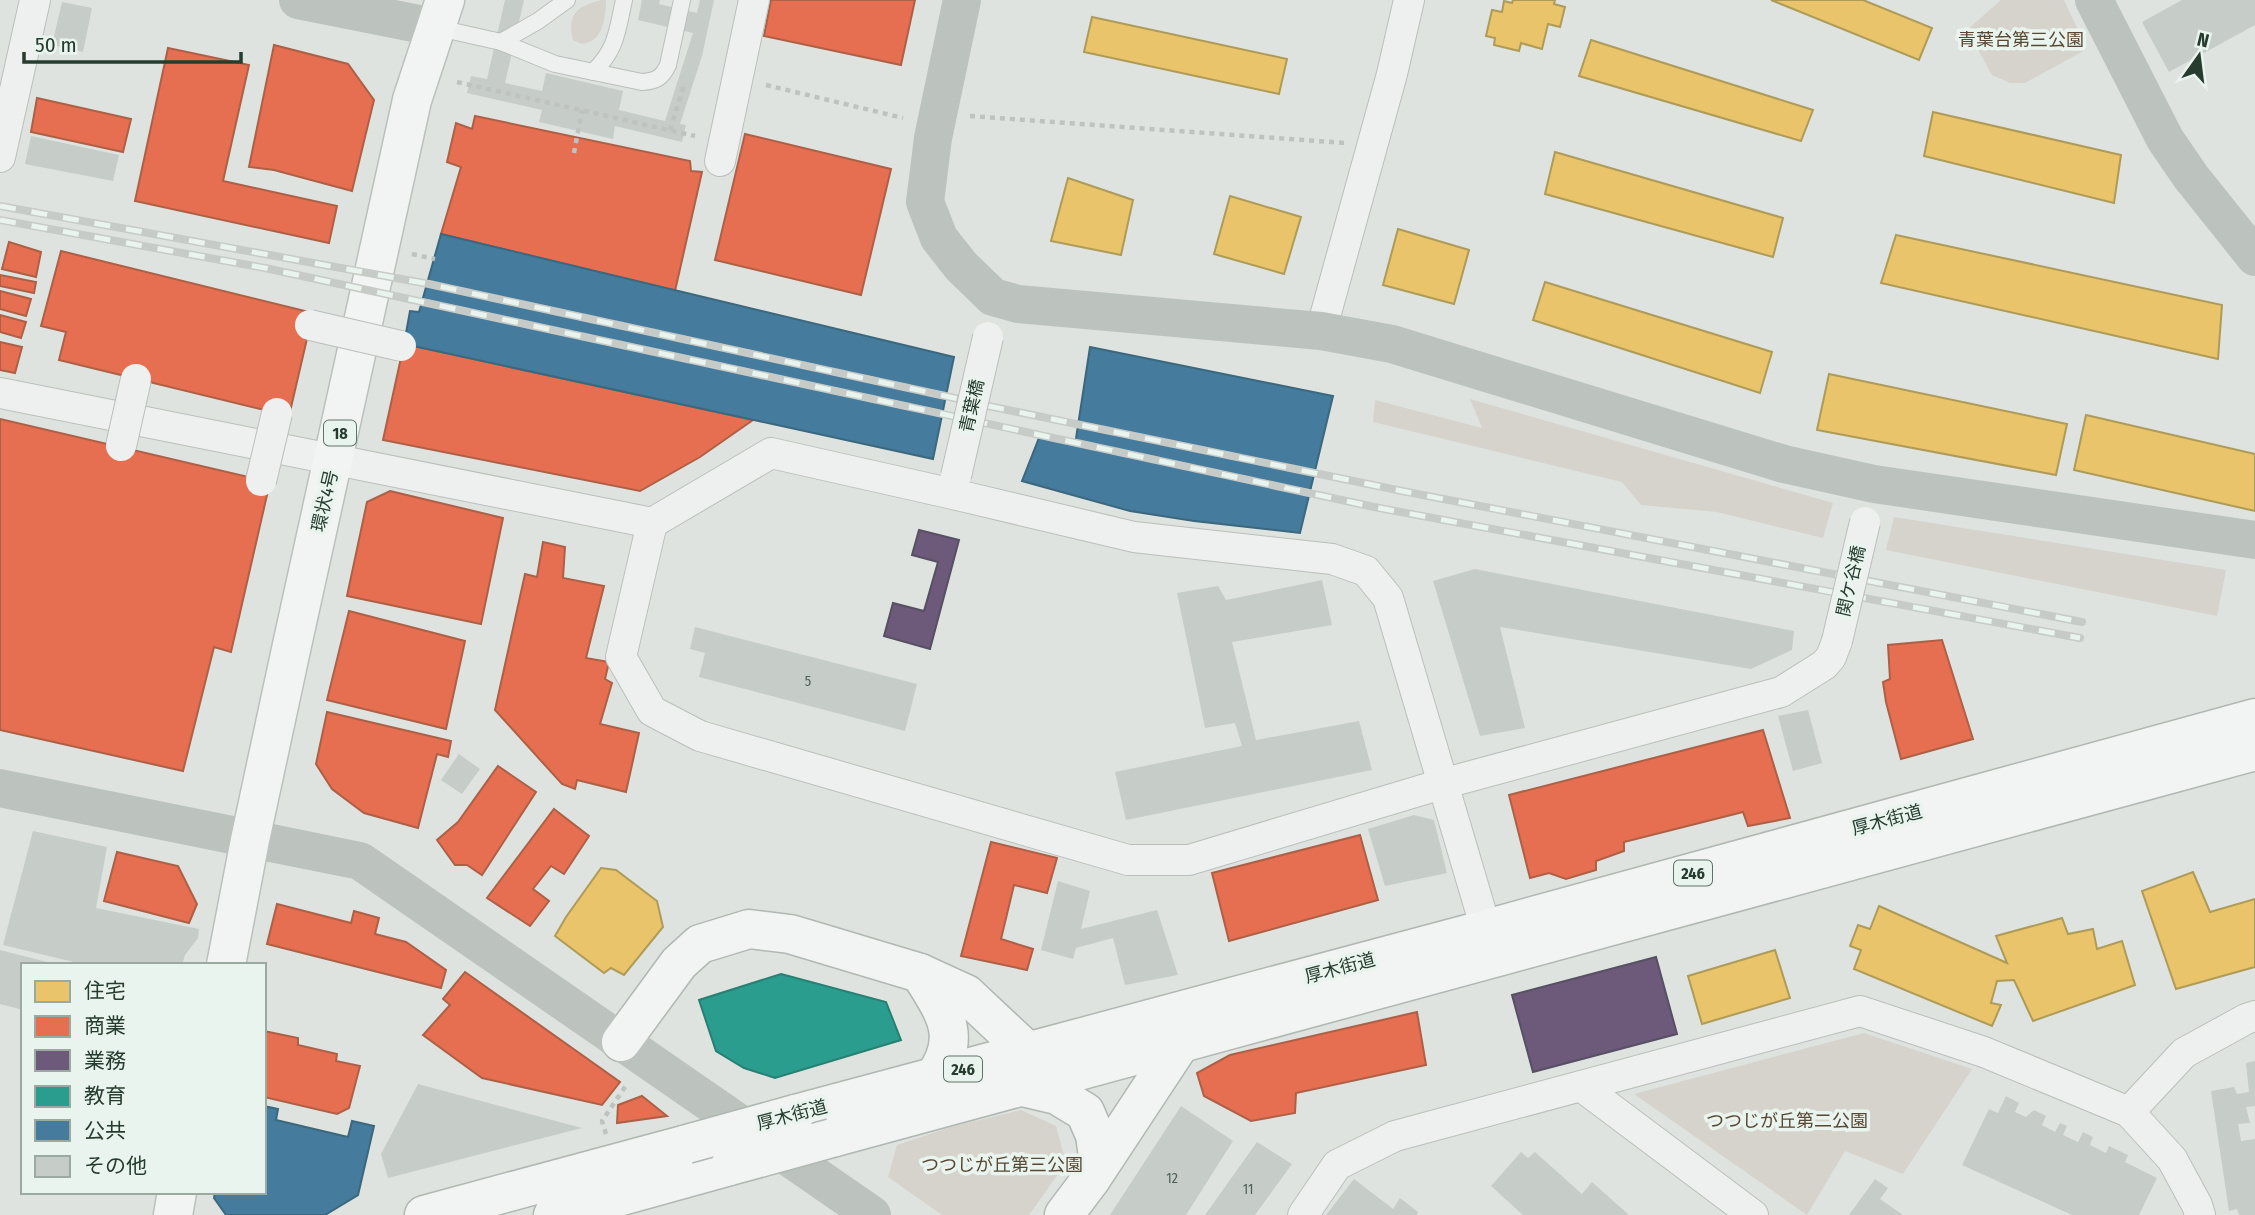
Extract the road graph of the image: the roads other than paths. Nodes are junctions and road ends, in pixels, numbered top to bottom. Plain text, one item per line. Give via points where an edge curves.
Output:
1 (35, 0) edge
2 (298, 0) edge
3 (567, 0) edge
4 (624, 0) edge
5 (681, 0) edge
6 (754, 0) edge
7 (962, 0) edge
8 (1409, 0) edge
9 (2094, 0) edge
10 (440, 14) edge
11 (501, 42) junction
12 (593, 72) junction
13 (2, 142) edge
14 (722, 151) road end
15 (2255, 257) edge
16 (993, 297) junction
17 (310, 325) dead end
18 (1321, 331) junction
19 (401, 346) dead end
20 (136, 379) dead end
21 (0, 393) edge
22 (277, 413) dead end
23 (121, 446) dead end
24 (334, 460) junction
25 (261, 481) dead end
26 (1874, 484) junction
27 (955, 485) junction
28 (652, 523) junction
29 (2255, 540) edge
30 (2255, 718) edge
31 (2255, 751) edge
32 (1442, 784) junction
33 (0, 788) edge
34 (250, 840) junction
35 (1486, 929) junction
36 (226, 963) edge
37 (920, 973) junction
38 (2255, 1016) edge
39 (621, 1042) junction
40 (1180, 1044) junction
41 (1025, 1069) junction
42 (934, 1077) junction
43 (1581, 1086) junction
44 (2129, 1112) junction
45 (1091, 1178) junction
46 (177, 1194) edge
47 (173, 1215) edge
48 (424, 1215) edge
49 (553, 1215) edge
50 (872, 1215) edge
51 (1064, 1215) edge
52 (1303, 1215) edge
53 (1753, 1215) edge
54 (2200, 1215) edge

1 - 13 street
2 - 10 street
3 - 11 lane
4 - 12 lane via 615,42 608,58
5 - 12 lane via 664,74 642,82
6 - 14 street
7 - 16 street via 933,138 925,202 939,238
8 - 18 street
9 - 15 street via 2165,139
10 - 11 lane
10 - 24 main road, 環状4号 / 18 via 412,100
11 - 12 lane via 555,64
16 - 18 street via 1018,304
16 - 27 street, 青葉橋, bridge
17 - 19 street, bridge
18 - 26 street via 1392,344 1784,464
20 - 23 street, bridge
21 - 24 street
22 - 25 street, bridge
24 - 28 street
24 - 34 main road, 環状4号 / 18
26 - 29 street
26 - 32 street, 関ケ谷橋, bridge via 1837,641 1824,665 1781,692
27 - 28 street via 771,453
27 - 32 street via 1134,537 1332,559 1366,571 1388,598
28 - 32 street via 621,657 652,711 700,736 1128,860 1189,860
30 - 35 main road, 厚木街道 / 246
31 - 40 main road, 厚木街道 / 246
32 - 35 street
33 - 34 street
34 - 36 main road, 環状4号 / 18
34 - 39 street via 360,861
35 - 41 main road, 厚木街道 / 246
37 - 39 main road via 790,934 749,929 700,944 679,963
37 - 41 main road via 966,994
37 - 42 main road via 950,1030 944,1064
38 - 44 street via 2184,1053
39 - 50 street
40 - 41 main road, 厚木街道 / 246
40 - 45 main road
41 - 42 main road, 厚木街道 / 246
41 - 45 main road via 1085,1112 1098,1156
41 - 49 main road, 厚木街道 / 246, bridge via 832,1138
42 - 48 main road, 厚木街道 / 246, bridge
43 - 44 street via 1860,1011 1984,1052
43 - 52 street via 1395,1136 1337,1165
43 - 53 street
44 - 54 street via 2172,1159
45 - 51 main road
46 - 47 main road

